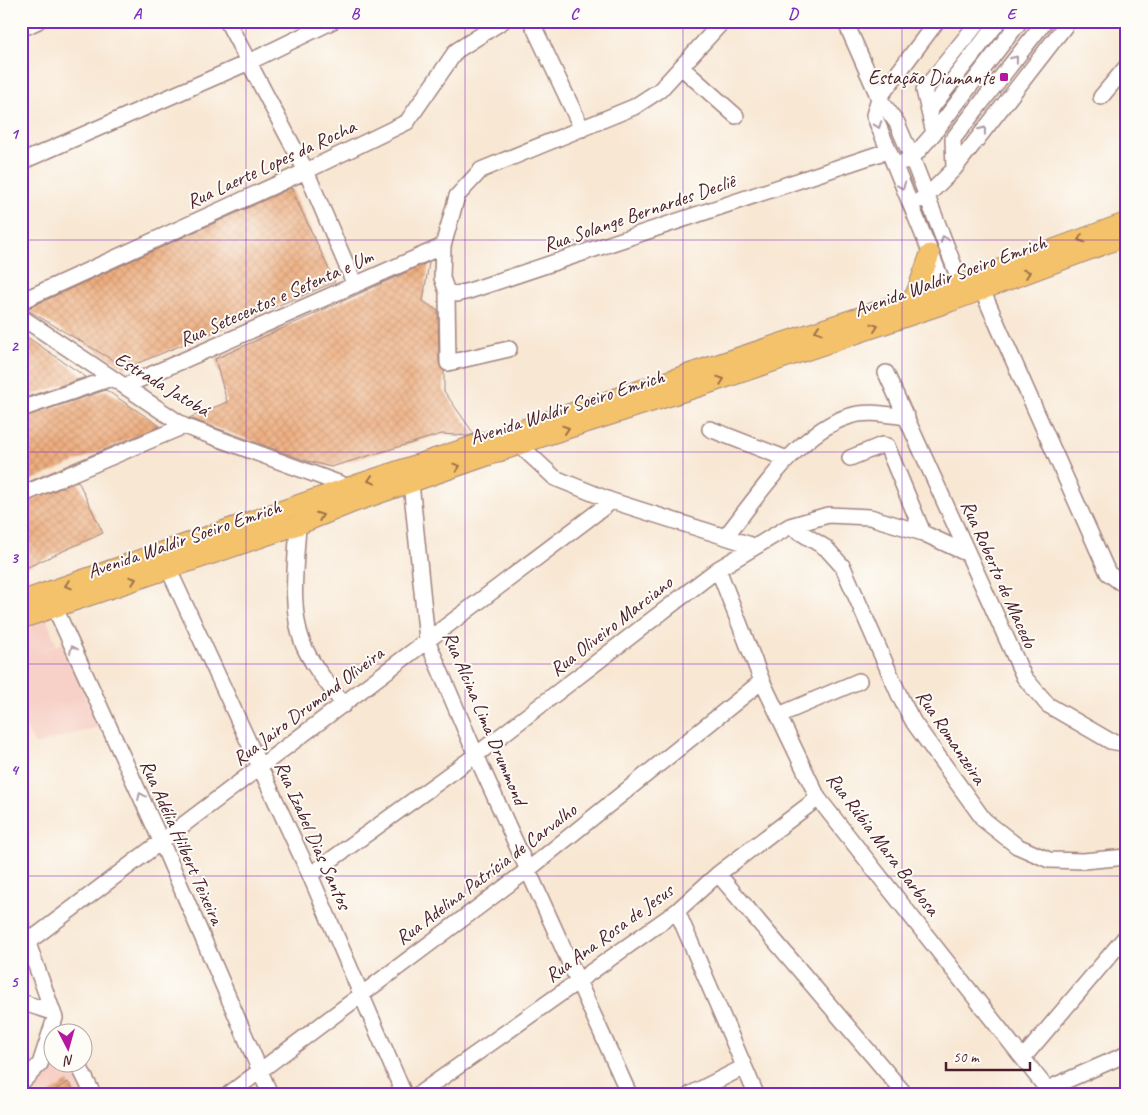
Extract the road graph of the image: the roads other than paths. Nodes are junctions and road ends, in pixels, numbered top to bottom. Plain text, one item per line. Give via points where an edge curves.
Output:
1 (38, 21) edge
2 (227, 21) edge
3 (332, 21) edge
4 (504, 21) edge
5 (530, 21) edge
6 (723, 21) edge
7 (845, 21) edge
8 (937, 21) edge
9 (978, 21) edge
10 (999, 21) edge
11 (1020, 21) edge
12 (1045, 21) edge
13 (1064, 24) edge
14 (21, 29) edge
15 (247, 63) junction
16 (1127, 66) edge
17 (681, 67) junction
18 (1101, 97) dead end
19 (879, 98) junction
20 (928, 111) junction
21 (736, 116) dead end
22 (582, 129) junction
23 (934, 133) junction
24 (887, 151) junction
25 (912, 158) junction
26 (21, 162) edge
27 (894, 166) junction
28 (954, 169) junction
29 (306, 171) junction
30 (927, 196) junction
31 (910, 205) junction
32 (1127, 222) edge
33 (1127, 236) edge
34 (442, 246) junction
35 (930, 254) junction
36 (355, 285) junction
37 (447, 292) junction
38 (961, 292) junction
39 (914, 298) junction
40 (21, 301) edge
41 (21, 316) edge
42 (509, 349) dead end
43 (886, 373) dead end
44 (112, 378) junction
45 (125, 386) junction
46 (21, 409) edge
47 (907, 417) junction
48 (184, 426) junction
49 (710, 429) dead end
50 (514, 440) junction
51 (850, 458) dead end
52 (788, 459) junction
53 (411, 483) junction
54 (349, 487) junction
55 (21, 495) edge
56 (612, 501) junction
57 (298, 525) junction
58 (790, 526) junction
59 (923, 533) junction
60 (726, 536) junction
61 (754, 546) junction
62 (968, 554) junction
63 (168, 568) junction
64 (718, 569) junction
65 (1127, 584) edge
66 (21, 601) edge
67 (54, 608) junction
68 (21, 619) edge
69 (427, 640) junction
70 (762, 681) junction
71 (859, 681) dead end
72 (344, 705) junction
73 (779, 715) junction
74 (1127, 744) edge
75 (476, 755) junction
76 (261, 768) junction
77 (818, 798) junction
78 (161, 840) junction
79 (1127, 856) edge
80 (529, 869) junction
81 (718, 874) junction
82 (310, 875) junction
83 (677, 911) junction
84 (21, 924) edge
85 (1127, 935) edge
86 (28, 942) junction
87 (578, 980) junction
88 (362, 994) junction
89 (21, 1002) edge
90 (54, 1015) junction
91 (57, 1022) edge
92 (1127, 1054) edge
93 (1023, 1058) junction
94 (744, 1067) junction
95 (259, 1070) junction
96 (82, 1072) edge
97 (21, 1083) edge
98 (1045, 1091) edge
99 (92, 1094) edge
100 (229, 1094) edge
101 (270, 1094) edge
102 (404, 1094) edge
103 (419, 1094) edge
104 (629, 1094) edge
105 (690, 1094) edge
106 (756, 1094) edge
107 (905, 1094) edge

1 - 14 street
2 - 15 street
3 - 15 street
4 - 29 street, Rua Laerte Lopes da Rocha via 456,51 407,122
5 - 22 street
6 - 17 street
7 - 19 street
8 - 19 street
9 - 20 street via 924,90
10 - 20 street
11 - 23 street
28 -> 12 street via 953,139
28 -> 13 street
15 - 26 street
15 - 29 street
16 - 18 street
17 - 21 street
17 - 22 street via 660,90 634,107
19 -> 24 street via 874,115
19 - 25 street via 897,123
20 - 23 street
22 - 34 street via 481,170 457,196
23 - 25 street
24 - 27 street
24 - 37 street, Rua Solange Bernardes Decliê via 470,291
25 - 27 street
25 - 30 street
27 -> 31 street
28 - 30 street
29 - 36 street
29 - 40 street, Rua Laerte Lopes da Rocha
30 - 31 street
38 -> 30 street
31 - 35 street
32 -> 38 main road, Avenida Waldir Soeiro Emrich
38 -> 33 main road, Avenida Waldir Soeiro Emrich
34 - 36 street, Rua Setecentos e Setenta e Um
34 - 37 street via 442,278
35 - 38 street
35 - 39 main road
36 - 45 street, Rua Setecentos e Setenta e Um
37 - 42 street via 448,363
38 - 39 main road, Avenida Waldir Soeiro Emrich
50 -> 38 main road, Avenida Waldir Soeiro Emrich via 705,385
38 - 65 street via 1108,573
39 -> 50 main road, Avenida Waldir Soeiro Emrich
41 - 44 street, Estrada Jatobá
43 - 47 street, Rua Roberto de Macedo
44 - 45 street, Estrada Jatobá
44 - 46 street
45 - 48 street, Estrada Jatobá
47 - 52 street via 850,416 819,431
47 - 62 street, Rua Roberto de Macedo
48 - 54 street, Estrada Jatobá
48 - 55 street
49 - 52 street
53 -> 50 main road, Avenida Waldir Soeiro Emrich
50 -> 54 main road, Avenida Waldir Soeiro Emrich
50 - 56 street via 555,478
51 - 59 street via 887,446
52 - 60 street
57 -> 53 main road, Avenida Waldir Soeiro Emrich
53 - 69 street, Rua Alcina Lima Drummond
54 -> 66 main road, Avenida Waldir Soeiro Emrich
56 - 60 street
56 - 69 street, Rua Jairo Drumond Oliveira
57 - 63 main road, Avenida Waldir Soeiro Emrich
57 - 72 street via 295,596 303,643 318,671
58 - 59 street, Rua Oliveiro Marciano via 828,515 870,517
58 - 61 street, Rua Oliveiro Marciano
58 - 79 street, Rua Romanzeira via 826,548 843,566 914,723 984,820 1017,846 1049,860 1083,861
59 - 62 street, Rua Oliveiro Marciano
60 - 61 street
61 - 64 street, Rua Oliveiro Marciano
62 - 74 street, Rua Roberto de Macedo via 1024,677 1048,705 1110,741
67 -> 63 main road, Avenida Waldir Soeiro Emrich
63 - 76 street, Rua Izabel Dias Santos
64 - 70 street, Rua Rúbia Mara Barbosa
64 - 75 street, Rua Oliveiro Marciano
67 - 68 main road, Avenida Waldir Soeiro Emrich
78 -> 67 street, Rua Adélia Hilbert Teixeira
69 - 72 street, Rua Jairo Drumond Oliveira
69 - 75 street, Rua Alcina Lima Drummond
70 - 73 street, Rua Rúbia Mara Barbosa
70 - 80 street, Rua Adelina Patrícia de Carvalho
71 - 73 street
72 - 76 street, Rua Jairo Drumond Oliveira
73 - 77 street, Rua Rúbia Mara Barbosa
75 - 80 street, Rua Alcina Lima Drummond
75 - 82 street, Rua Oliveiro Marciano
76 - 78 street, Rua Jairo Drumond Oliveira
76 - 82 street, Rua Izabel Dias Santos
77 - 81 street, Rua Ana Rosa de Jesus
77 - 93 street, Rua Rúbia Mara Barbosa
78 - 86 street, Rua Jairo Drumond Oliveira
78 - 95 street, Rua Adélia Hilbert Teixeira
80 - 87 street, Rua Alcina Lima Drummond
80 - 88 street, Rua Adelina Patrícia de Carvalho
81 - 83 street, Rua Ana Rosa de Jesus
81 - 107 street
82 - 88 street, Rua Izabel Dias Santos
83 - 87 street, Rua Ana Rosa de Jesus
83 - 94 street
84 - 86 street
85 - 93 street
86 - 90 street
87 - 103 street, Rua Ana Rosa de Jesus
87 - 104 street, Rua Alcina Lima Drummond
88 - 95 street, Rua Adelina Patrícia de Carvalho
88 - 102 street, Rua Izabel Dias Santos
89 - 90 street
90 - 91 street
90 - 97 street via 40,1064
92 - 98 street
93 - 98 street, Rua Rúbia Mara Barbosa
94 - 105 street
94 - 106 street
95 - 100 street, Rua Adelina Patrícia de Carvalho
95 - 101 street, Rua Adélia Hilbert Teixeira
96 - 99 street

